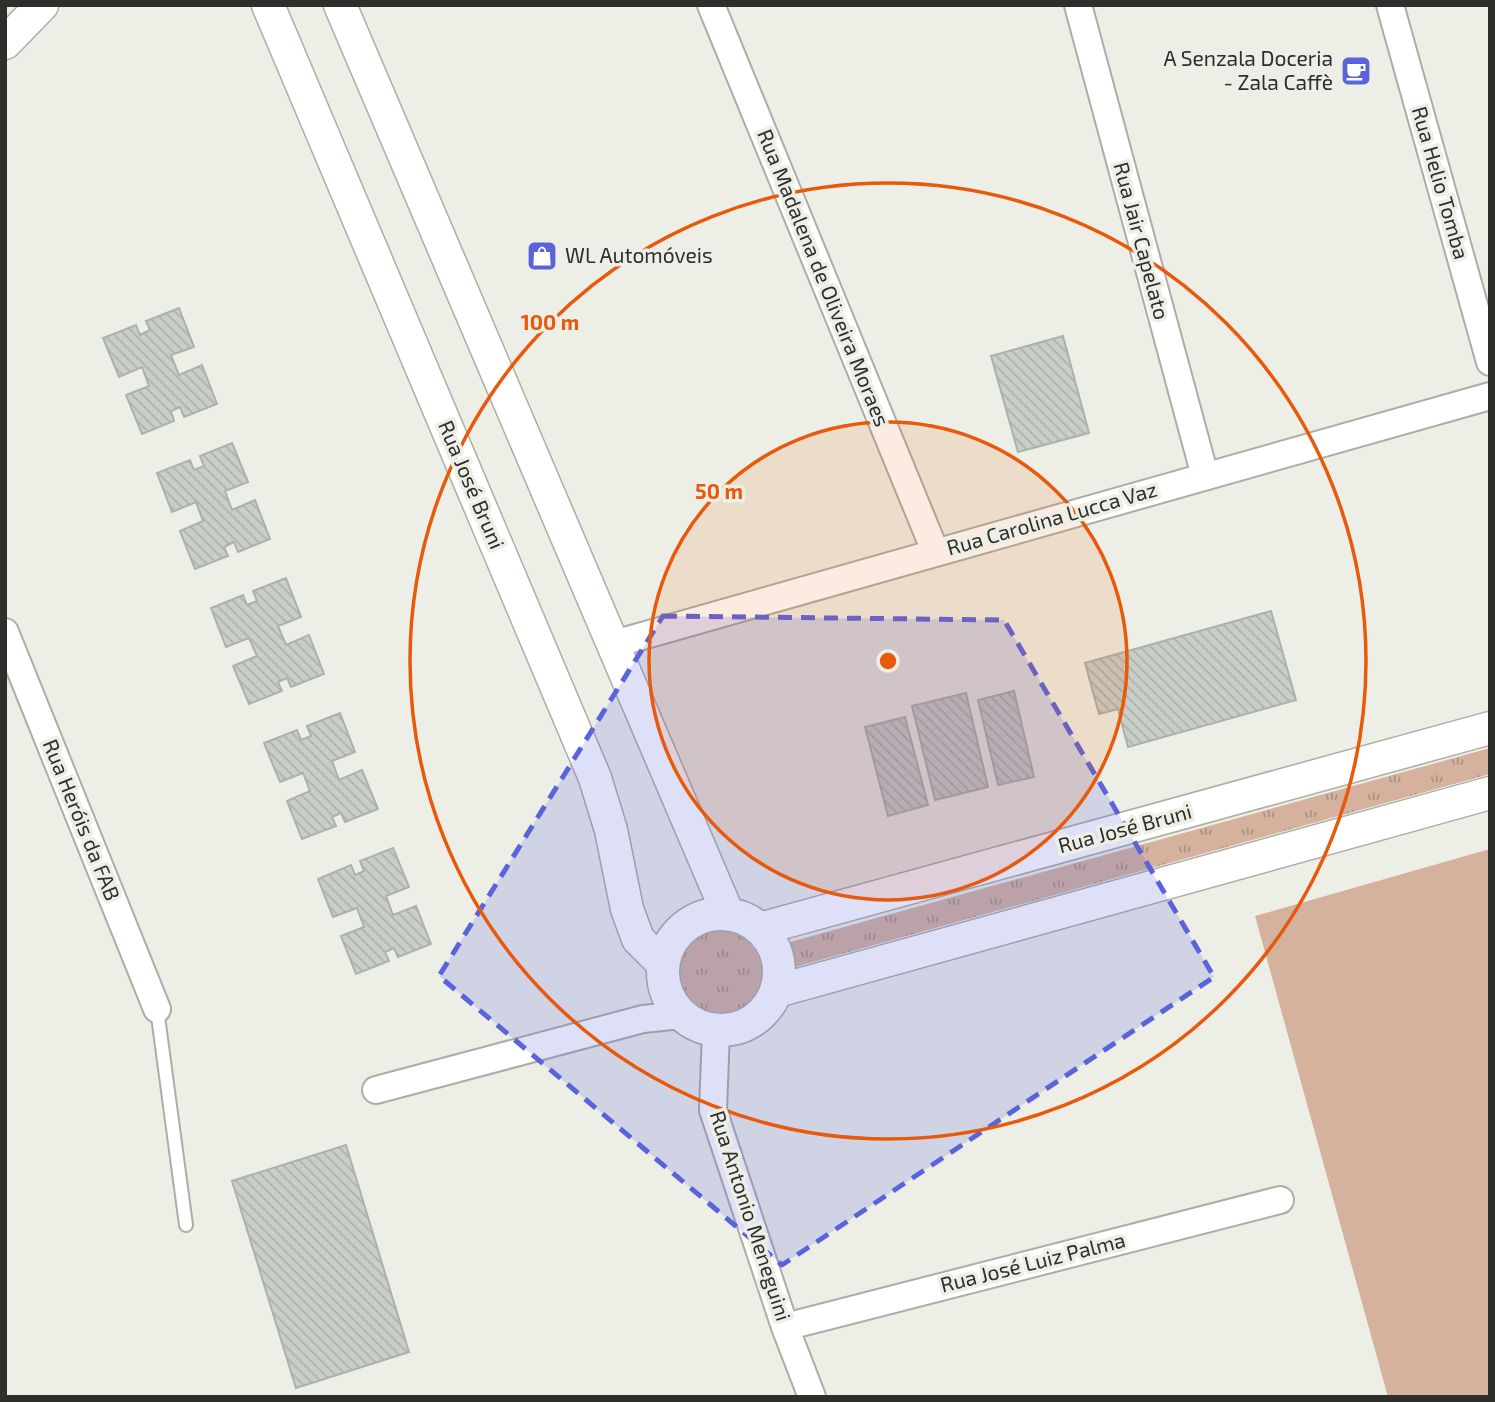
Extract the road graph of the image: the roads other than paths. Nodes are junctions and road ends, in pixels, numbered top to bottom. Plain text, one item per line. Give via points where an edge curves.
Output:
1 (41, 5) edge
2 (268, 5) edge
3 (340, 5) edge
4 (711, 5) edge
5 (1078, 5) edge
6 (1390, 5) edge
7 (5, 43) edge
8 (1490, 362) edge
9 (1490, 396) edge
10 (1205, 476) junction
11 (935, 551) junction
12 (5, 632) edge
13 (614, 644) junction
14 (1490, 728) edge
15 (1490, 793) edge
16 (728, 914) junction
17 (760, 929) junction
18 (663, 964) junction
19 (777, 991) junction
20 (157, 1009) joint
21 (681, 1015) junction
22 (716, 1031) junction
23 (376, 1090) dead end
24 (1280, 1200) dead end
25 (186, 1225) dead end
26 (785, 1327) junction
27 (812, 1397) edge

1 - 7 street
2 - 18 street, Rua José Bruni via 594,778 638,939
3 - 13 street
4 - 11 street, Rua Madalena de Oliveira Moraes
5 - 10 street, Rua Jair Capelato
6 - 8 street, Rua Helio Tomba
9 - 10 street, Rua Carolina Lucca Vaz
10 - 11 street, Rua Carolina Lucca Vaz
11 - 13 street, Rua Carolina Lucca Vaz
12 - 20 street, Rua Heróis da FAB
13 - 16 street
14 - 17 street, Rua José Bruni
15 - 19 street
16 - 17 street via 745,918
16 - 18 street via 706,915 685,925 671,942
17 - 19 street via 778,957
18 - 21 street via 663,982
19 - 22 street via 753,1021
20 - 25 lane
21 - 22 street
21 - 23 street via 643,1019
22 - 26 street, Rua Antonio Meneguini via 713,1110
24 - 26 street, Rua José Luiz Palma
26 - 27 street, Rua Antonio Meneguini

